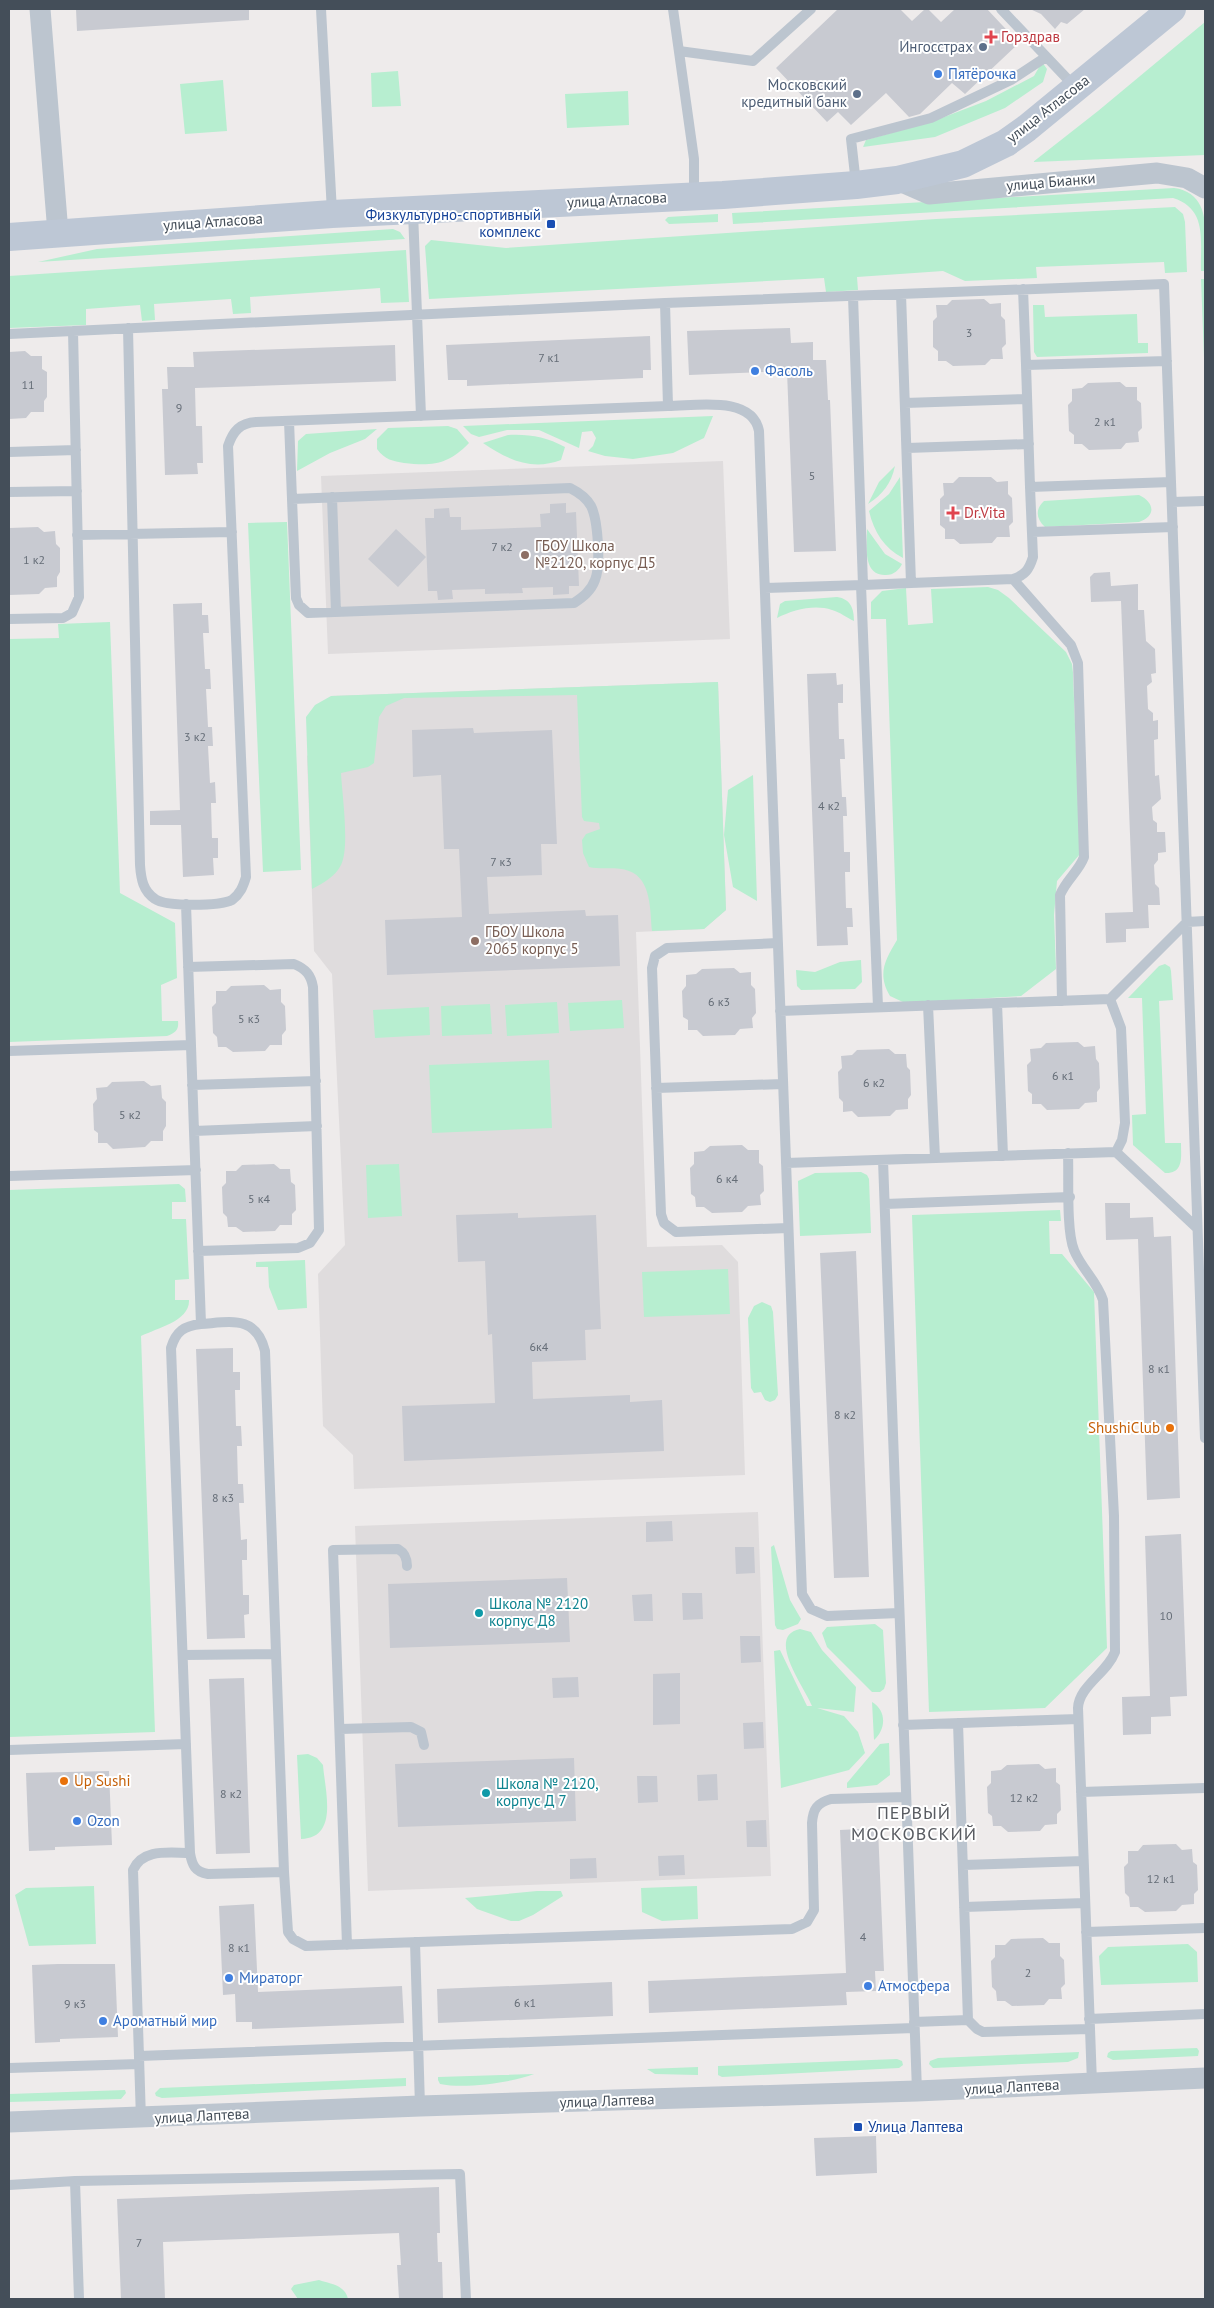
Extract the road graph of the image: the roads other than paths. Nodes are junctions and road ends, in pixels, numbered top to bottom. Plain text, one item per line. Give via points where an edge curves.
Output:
1 (40, 9) edge
2 (321, 9) edge
3 (673, 9) edge
4 (811, 9) edge
5 (1000, 9) edge
6 (1172, 9) edge
7 (679, 51) junction
8 (1046, 57) junction
9 (1076, 88) junction
10 (897, 180) junction
11 (856, 185) junction
12 (1205, 188) edge
13 (694, 196) junction
14 (413, 210) junction
15 (332, 214) junction
16 (58, 233) junction
17 (9, 237) edge
18 (1023, 289) junction
19 (901, 294) junction
20 (853, 296) junction
21 (665, 303) junction
22 (416, 315) junction
23 (128, 328) junction
24 (73, 331) junction
25 (9, 334) edge
26 (1167, 361) junction
27 (1026, 365) junction
28 (1027, 399) junction
29 (905, 403) junction
30 (668, 406) junction
31 (421, 416) junction
32 (289, 421) junction
33 (1029, 444) junction
34 (907, 448) junction
35 (76, 450) junction
36 (9, 452) edge
37 (1171, 482) junction
38 (1030, 487) junction
39 (76, 491) junction
40 (9, 492) edge
41 (332, 498) junction
42 (292, 499) junction
43 (1205, 501) edge
44 (1172, 502) junction
45 (1173, 527) junction
46 (232, 532) junction
47 (1032, 532) junction
48 (133, 534) junction
49 (77, 535) junction
50 (1013, 579) junction
51 (912, 583) junction
52 (862, 585) junction
53 (765, 588) junction
54 (336, 612) junction
55 (9, 619) edge
56 (186, 904) junction
57 (1205, 921) edge
58 (1187, 922) junction
59 (778, 943) junction
60 (188, 967) junction
61 (1110, 999) junction
62 (1062, 1001) junction
63 (997, 1003) junction
64 (928, 1006) junction
65 (878, 1007) junction
66 (780, 1011) junction
67 (191, 1044) junction
68 (9, 1051) edge
69 (316, 1082) junction
70 (783, 1084) junction
71 (192, 1085) junction
72 (656, 1088) junction
73 (317, 1126) junction
74 (194, 1130) junction
75 (1116, 1152) junction
76 (1068, 1153) junction
77 (1002, 1156) junction
78 (934, 1158) junction
79 (883, 1160) junction
80 (786, 1163) junction
81 (196, 1170) junction
82 (9, 1176) edge
83 (1070, 1197) junction
84 (884, 1204) junction
85 (788, 1228) junction
86 (1198, 1228) junction
87 (198, 1251) junction
88 (201, 1324) junction
89 (1205, 1438) edge
90 (407, 1566) dead end
91 (900, 1614) junction
92 (276, 1654) junction
93 (183, 1655) junction
94 (1078, 1719) junction
95 (958, 1723) junction
96 (903, 1725) junction
97 (340, 1729) junction
98 (186, 1744) junction
99 (424, 1745) dead end
100 (9, 1750) edge
101 (1205, 1788) edge
102 (1081, 1792) junction
103 (906, 1797) junction
104 (190, 1853) junction
105 (1083, 1861) junction
106 (963, 1865) junction
107 (284, 1872) junction
108 (1085, 1903) junction
109 (964, 1907) junction
110 (1205, 1928) edge
111 (1086, 1932) junction
112 (415, 1942) junction
113 (347, 1945) junction
114 (1205, 2014) edge
115 (968, 2020) junction
116 (1089, 2024) junction
117 (914, 2025) junction
118 (418, 2046) junction
119 (139, 2060) junction
120 (9, 2068) edge
121 (1205, 2078) edge
122 (1092, 2083) junction
123 (917, 2091) junction
124 (420, 2106) junction
125 (141, 2119) junction
126 (9, 2122) edge
127 (74, 2181) junction
128 (9, 2184) edge
129 (79, 2299) edge
130 (466, 2299) edge

1 - 16 street
2 - 15 lane
3 - 7 lane
4 - 7 lane via 753,61
5 - 8 lane
6 - 9 main road, улица Атласова
7 - 13 lane via 694,159
8 - 9 lane
8 - 11 lane via 1011,80 931,118 851,139
9 - 10 main road, улица Атласова via 1006,143 962,164
10 - 11 main road, улица Атласова
10 - 12 street, улица Бианки via 929,194 1157,173 1187,178
11 - 13 main road, улица Атласова
13 - 14 main road, улица Атласова
14 - 15 main road, улица Атласова
14 - 22 lane
15 - 16 main road, улица Атласова
16 - 17 main road, улица Атласова
18 - 19 lane
18 - 26 lane via 1164,284
18 - 27 lane
19 - 20 lane
19 - 29 lane
20 - 21 lane
20 - 52 lane
21 - 22 lane
21 - 30 lane
22 - 23 lane
22 - 31 lane
23 - 24 lane
23 - 48 lane
24 - 25 lane
24 - 35 lane
26 - 27 lane
26 - 37 lane
27 - 28 lane
28 - 29 lane
28 - 33 lane
29 - 34 lane
30 - 31 lane
30 - 53 lane via 738,407 758,425
31 - 32 lane
32 - 42 lane
32 - 46 lane via 251,423 238,428 231,437 228,446
33 - 34 lane
33 - 38 lane
34 - 51 lane
35 - 36 lane
35 - 39 lane
37 - 38 lane
37 - 44 lane
38 - 47 lane
39 - 40 lane
39 - 49 lane
41 - 42 lane
41 - 54 lane
41 - 54 lane via 570,488 591,506 596,522 598,568 590,589 574,602
42 - 54 lane via 296,598 308,613
43 - 44 lane
44 - 45 lane
45 - 47 lane
45 - 58 lane
46 - 48 lane
46 - 56 lane via 246,877 239,894 224,903
47 - 50 lane via 1030,568 1024,575
48 - 49 lane
48 - 56 lane via 141,880 155,899 165,904
49 - 55 lane via 77,607 63,618
50 - 51 lane
50 - 62 lane via 1071,645 1078,663 1084,857 1060,895
51 - 52 lane
52 - 53 lane
52 - 65 lane
53 - 59 lane
56 - 60 lane
57 - 58 lane
58 - 61 lane
58 - 86 lane
59 - 66 lane
59 - 72 lane via 667,948 655,956 652,968
60 - 67 lane
60 - 69 lane via 294,964 306,971 313,987
61 - 62 lane
61 - 75 lane via 1121,1028 1123,1060 1125,1123
62 - 63 lane
63 - 64 lane
63 - 77 lane
64 - 65 lane
64 - 78 lane
65 - 66 lane
66 - 70 lane
67 - 68 lane
67 - 71 lane
69 - 71 lane
69 - 73 lane
70 - 72 lane
70 - 80 lane
71 - 74 lane
72 - 85 lane via 664,1224 676,1232
73 - 74 lane
73 - 87 lane via 320,1219 319,1230 310,1242 298,1248
74 - 81 lane
75 - 76 lane
75 - 86 lane
76 - 77 lane
76 - 83 lane
77 - 78 lane
78 - 79 lane
79 - 80 lane
79 - 84 lane
80 - 85 lane
81 - 82 lane
81 - 87 lane
83 - 84 lane
83 - 94 lane via 1073,1248 1097,1285 1102,1300 1114,1516 1115,1652 1108,1666 1080,1697
84 - 91 lane
85 - 91 lane via 802,1594 811,1609 827,1616
86 - 89 lane
87 - 88 lane
88 - 92 lane via 233,1322 251,1326 262,1338 265,1351
88 - 93 lane via 189,1325 179,1332 172,1348
90 - 97 lane via 407,1559 398,1549 333,1550
91 - 96 lane
92 - 93 lane
92 - 107 lane
93 - 98 lane
94 - 95 lane
94 - 102 lane
95 - 96 lane
95 - 106 lane
96 - 103 lane
97 - 99 lane via 411,1727 421,1732
97 - 113 lane
98 - 100 lane
98 - 104 lane
101 - 102 lane
102 - 105 lane
103 - 112 lane via 831,1799 817,1806 812,1823 814,1910 800,1927
103 - 117 lane
104 - 107 lane via 194,1867 202,1873
104 - 119 lane via 144,1856 132,1870
105 - 106 lane
105 - 108 lane
106 - 109 lane
107 - 113 lane via 286,1923 293,1939 306,1946
108 - 109 lane
108 - 111 lane
109 - 115 lane
110 - 111 lane
111 - 116 lane
112 - 113 lane
112 - 118 lane
114 - 116 lane
115 - 116 lane via 983,2032
115 - 117 lane
116 - 122 lane
117 - 118 lane
117 - 123 lane
118 - 119 lane
118 - 124 lane
119 - 120 lane
119 - 125 lane
121 - 122 street, улица Лаптева
122 - 123 street, улица Лаптева
123 - 124 street, улица Лаптева
124 - 125 street, улица Лаптева
125 - 126 street, улица Лаптева
127 - 128 lane
127 - 129 lane
127 - 130 lane via 460,2174

